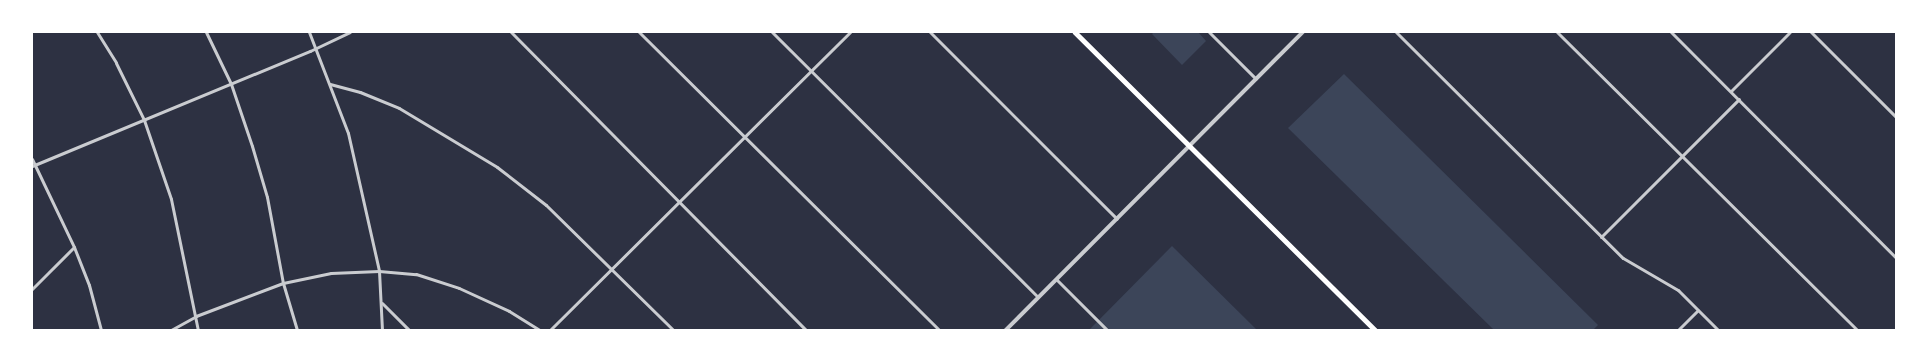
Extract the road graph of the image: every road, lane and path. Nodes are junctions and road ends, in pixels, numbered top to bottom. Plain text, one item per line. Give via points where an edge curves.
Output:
1 (97, 32) edge
2 (206, 32) edge
3 (309, 32) edge
4 (350, 32) edge
5 (511, 32) edge
6 (639, 32) edge
7 (772, 32) edge
8 (850, 32) edge
9 (930, 32) edge
10 (1075, 32) edge
11 (1209, 32) edge
12 (1303, 32) edge
13 (1396, 32) edge
14 (1556, 32) edge
15 (1671, 32) edge
16 (1790, 32) edge
17 (1811, 32) edge
18 (316, 48) junction
19 (811, 71) junction
20 (1256, 79) junction
21 (231, 84) junction
22 (330, 84) junction
23 (1730, 91) junction
24 (1739, 99) junction
25 (1896, 117) edge
26 (144, 120) junction
27 (745, 137) junction
28 (1189, 145) junction
29 (1684, 157) junction
30 (32, 159) edge
31 (34, 166) edge
32 (678, 202) junction
33 (1117, 219) junction
34 (1601, 237) junction
35 (74, 247) junction
36 (1896, 258) edge
37 (612, 268) junction
38 (379, 270) junction
39 (1056, 279) junction
40 (283, 283) junction
41 (32, 289) edge
42 (1038, 297) junction
43 (381, 302) junction
44 (1698, 310) junction
45 (196, 316) junction
46 (101, 330) edge
47 (171, 330) edge
48 (198, 330) edge
49 (297, 330) edge
50 (382, 330) edge
51 (409, 330) edge
52 (539, 330) edge
53 (550, 330) edge
54 (673, 330) edge
55 (806, 330) edge
56 (938, 330) edge
57 (1006, 330) edge
58 (1107, 330) edge
59 (1375, 330) edge
60 (1678, 330) edge
61 (1718, 330) edge
62 (1857, 330) edge

1 - 26 street via 116,63
2 - 21 street
3 - 18 street
4 - 18 street
5 - 32 street
6 - 27 street
7 - 19 street
8 - 19 street
9 - 33 street
10 - 28 main road
11 - 20 street
12 - 20 street
13 - 34 street
14 - 29 street
15 - 23 street
16 - 23 street
17 - 25 street
18 - 21 street
18 - 22 street
19 - 27 street
19 - 42 street
20 - 28 street
21 - 26 street
21 - 40 street via 267,197
22 - 37 street via 360,92 399,108 498,167 546,205
22 - 38 street via 348,133
23 - 24 street
24 - 29 street
24 - 36 street
26 - 31 street
26 - 45 street via 171,199
27 - 32 street
27 - 56 street
28 - 33 street
28 - 59 main road
29 - 34 street
29 - 62 street
30 - 31 street
31 - 35 street
32 - 37 street
32 - 55 street
33 - 39 street
34 - 44 street via 1623,258 1678,290
35 - 41 street
35 - 46 street via 89,286
37 - 53 street
37 - 54 street
38 - 40 street via 331,273
38 - 43 street
38 - 52 street via 416,274 460,288 509,311
39 - 42 street
39 - 58 street
40 - 45 street
40 - 49 street
42 - 57 street
43 - 50 street
43 - 51 street
44 - 60 street
44 - 61 street
45 - 47 street
45 - 48 street

